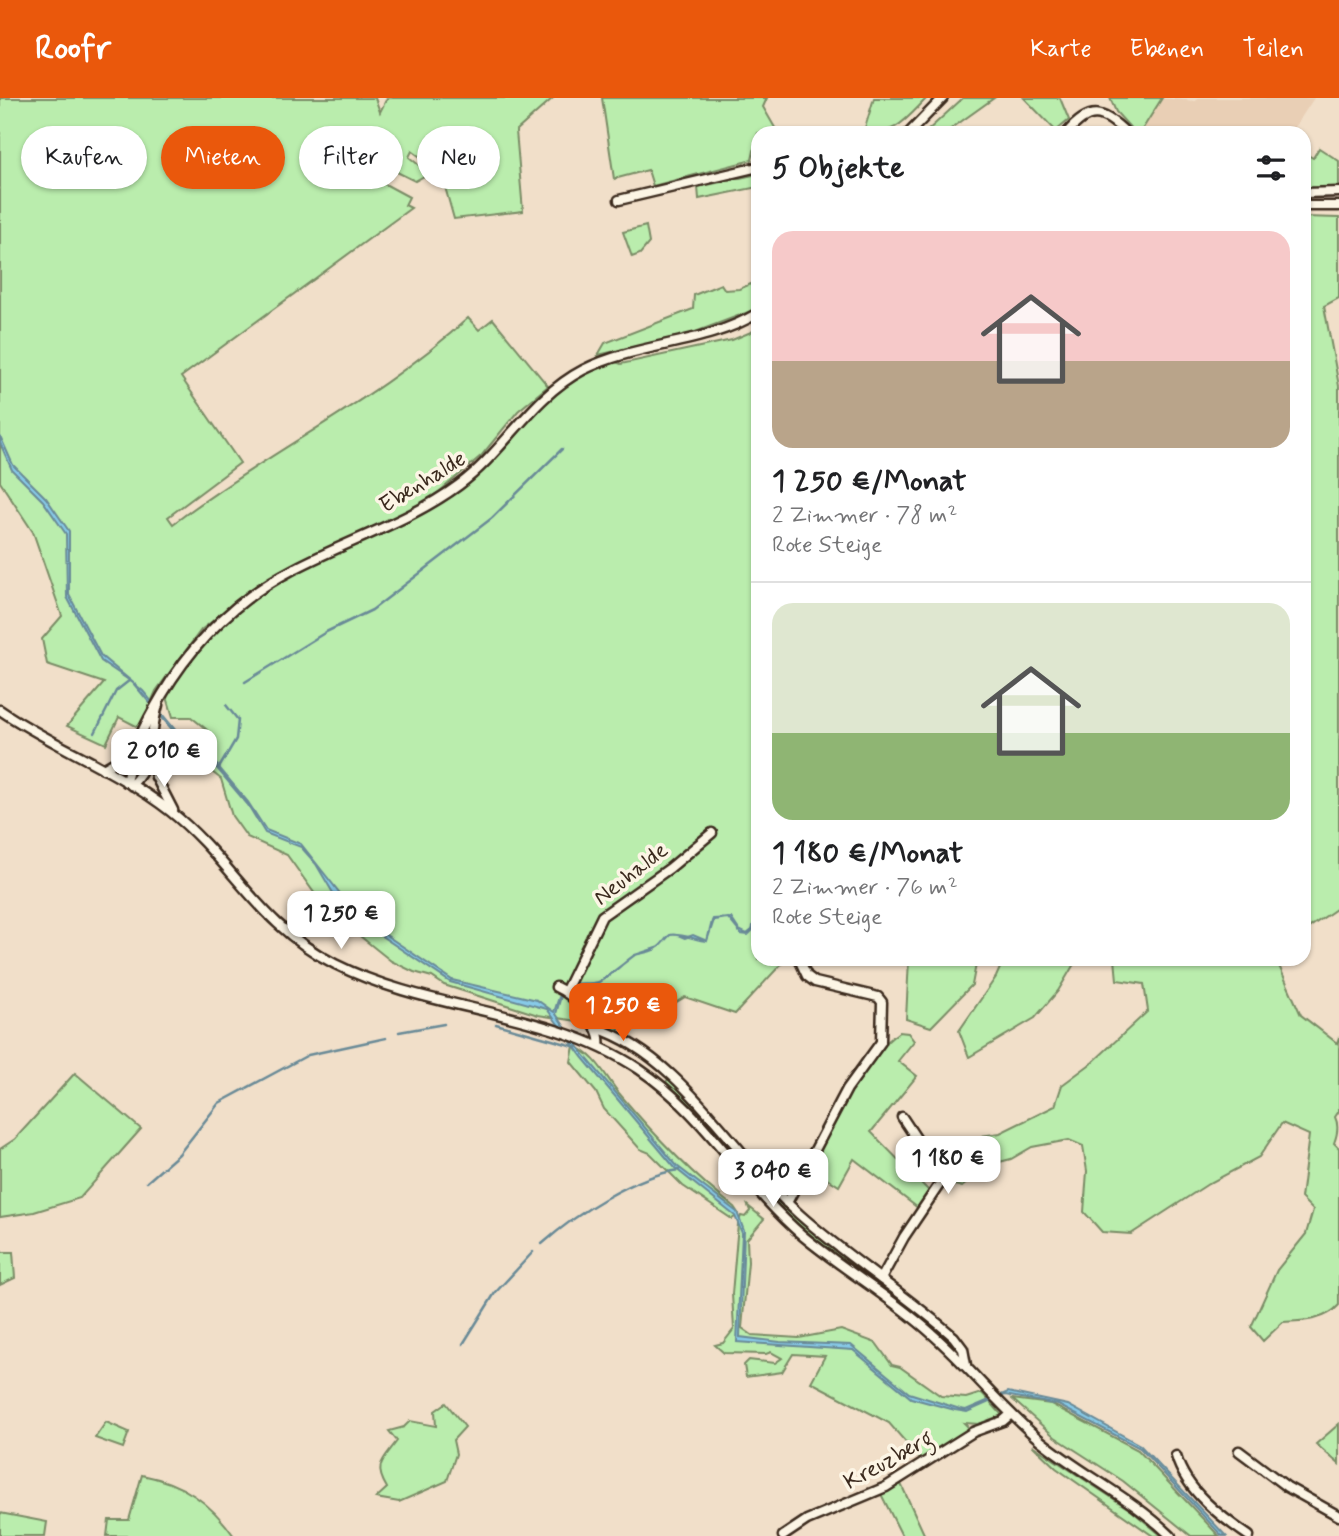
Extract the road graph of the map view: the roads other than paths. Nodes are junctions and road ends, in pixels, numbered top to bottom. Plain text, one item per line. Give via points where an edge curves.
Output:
1 (943, 98) edge
2 (916, 126) edge
3 (1073, 126) edge
4 (1118, 126) edge
5 (751, 169) edge
6 (1339, 192) edge
7 (1311, 193) edge
8 (619, 200) dead end
9 (1311, 206) edge
10 (1339, 206) edge
11 (751, 316) edge
12 (162, 696) junction
13 (0, 710) edge
14 (131, 753) junction
15 (150, 754) junction
16 (103, 769) junction
17 (128, 783) junction
18 (179, 818) junction
19 (712, 833) dead end
20 (802, 966) edge
21 (556, 987) dead end
22 (566, 990) junction
23 (596, 1028) junction
24 (596, 1045) junction
25 (902, 1117) dead end
26 (787, 1203) junction
27 (881, 1279) junction
28 (966, 1367) junction
29 (1011, 1414) junction
30 (1239, 1451) dead end
31 (1176, 1456) dead end
32 (1339, 1516) edge
33 (783, 1536) edge
34 (1171, 1536) edge
35 (1249, 1536) edge

1 - 2 street
3 - 4 street via 1081,117 1097,114
5 - 8 street
6 - 7 street
9 - 10 street
11 - 12 street, Ebenhalde via 703,336 608,359 568,379 538,402 482,465 449,492 295,568 236,607 197,645
12 - 14 street, Ebenhalde
12 - 15 street, Ebenhalde
13 - 16 street
14 - 16 street
14 - 17 street, Ebenhalde
15 - 17 street, Ebenhalde via 143,773
15 - 18 street via 162,790
16 - 17 street
17 - 18 street
18 - 24 street via 261,910 318,955 375,981 541,1024
19 - 22 street, Neuhalde via 602,916
20 - 26 street via 815,982 878,997 883,1035 847,1088
21 - 22 street
22 - 23 street
23 - 24 street via 600,1039
23 - 26 street via 647,1057 694,1098
24 - 28 street via 639,1069 676,1098 787,1221 905,1311
25 - 27 street via 943,1179
26 - 27 street
27 - 28 street via 954,1336 963,1349
28 - 29 street
29 - 33 street, Kreuzberg via 973,1432 886,1487 807,1520
29 - 34 street
30 - 32 street via 1276,1480
31 - 35 street via 1181,1471 1202,1497

